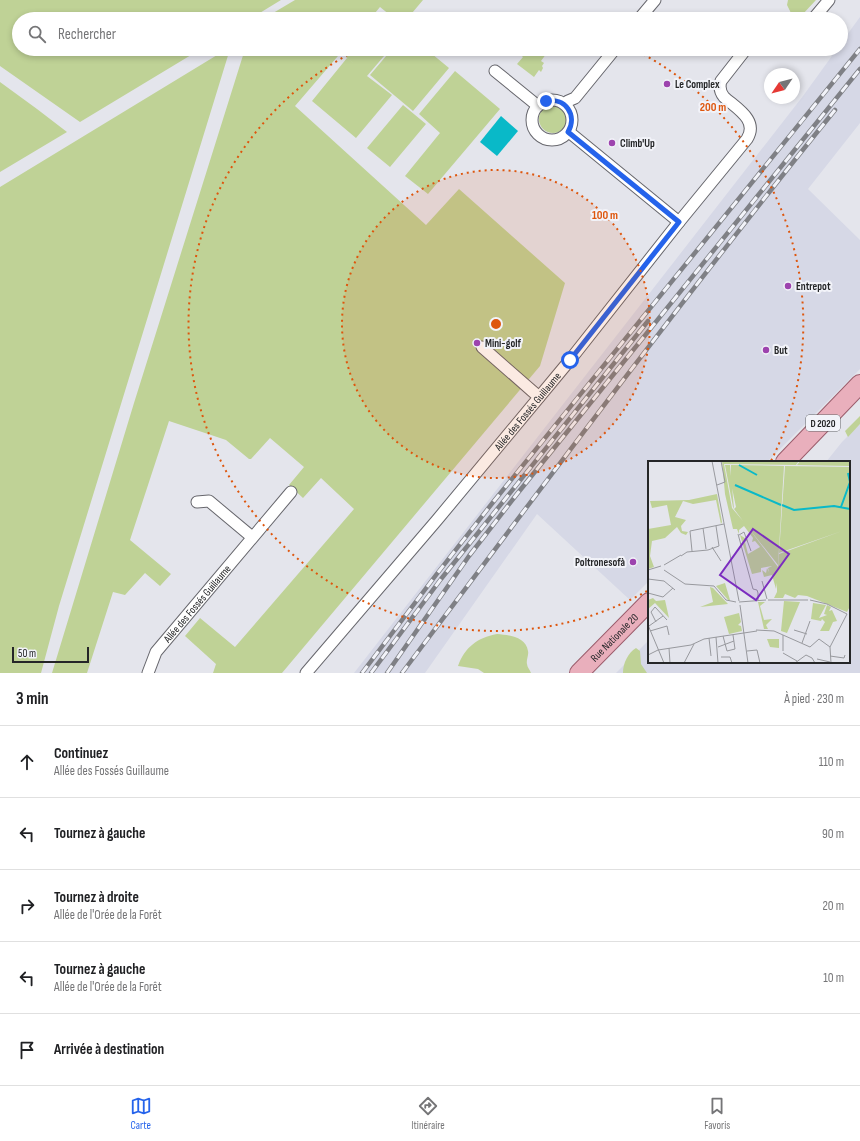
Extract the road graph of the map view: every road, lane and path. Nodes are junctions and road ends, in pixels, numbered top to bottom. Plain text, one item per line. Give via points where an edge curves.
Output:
1 (646, 0) edge
2 (655, 0) edge
3 (829, 0) edge
4 (636, 12) edge
5 (645, 12) edge
6 (819, 12) edge
7 (600, 56) edge
8 (609, 56) edge
9 (741, 56) edge
10 (494, 71) dead end
11 (566, 103) junction
12 (538, 106) junction
13 (568, 132) junction
14 (679, 222) junction
15 (482, 347) dead end
16 (860, 384) edge
17 (539, 396) junction
18 (860, 403) edge
19 (786, 461) edge
20 (802, 461) edge
21 (291, 492) dead end
22 (197, 502) dead end
23 (252, 537) junction
24 (648, 603) edge
25 (648, 618) edge
26 (148, 673) edge
27 (306, 673) edge
28 (579, 673) edge
29 (595, 673) edge

1 - 4 street
2 - 5 street
3 - 6 street
7 - 11 street via 569,93
8 - 11 street via 575,98
9 - 14 street, Allée des Fossés Guillaume via 720,84 721,94 749,120 750,134
10 - 12 street
11 - 12 street via 551,100
11 - 13 street via 572,115
12 - 13 street via 532,116 537,134 555,140
13 - 14 street
14 - 17 street, Allée des Fossés Guillaume
15 - 17 street
16 - 19 main road, D 2020
17 - 27 street, Allée des Fossés Guillaume
18 - 20 main road, D 2020
21 - 23 street, Allée des Fossés Guillaume
22 - 23 street via 210,501
23 - 26 street, Allée des Fossés Guillaume via 156,652
24 - 28 main road, Rue Nationale 20
25 - 29 main road, Rue Nationale 20

